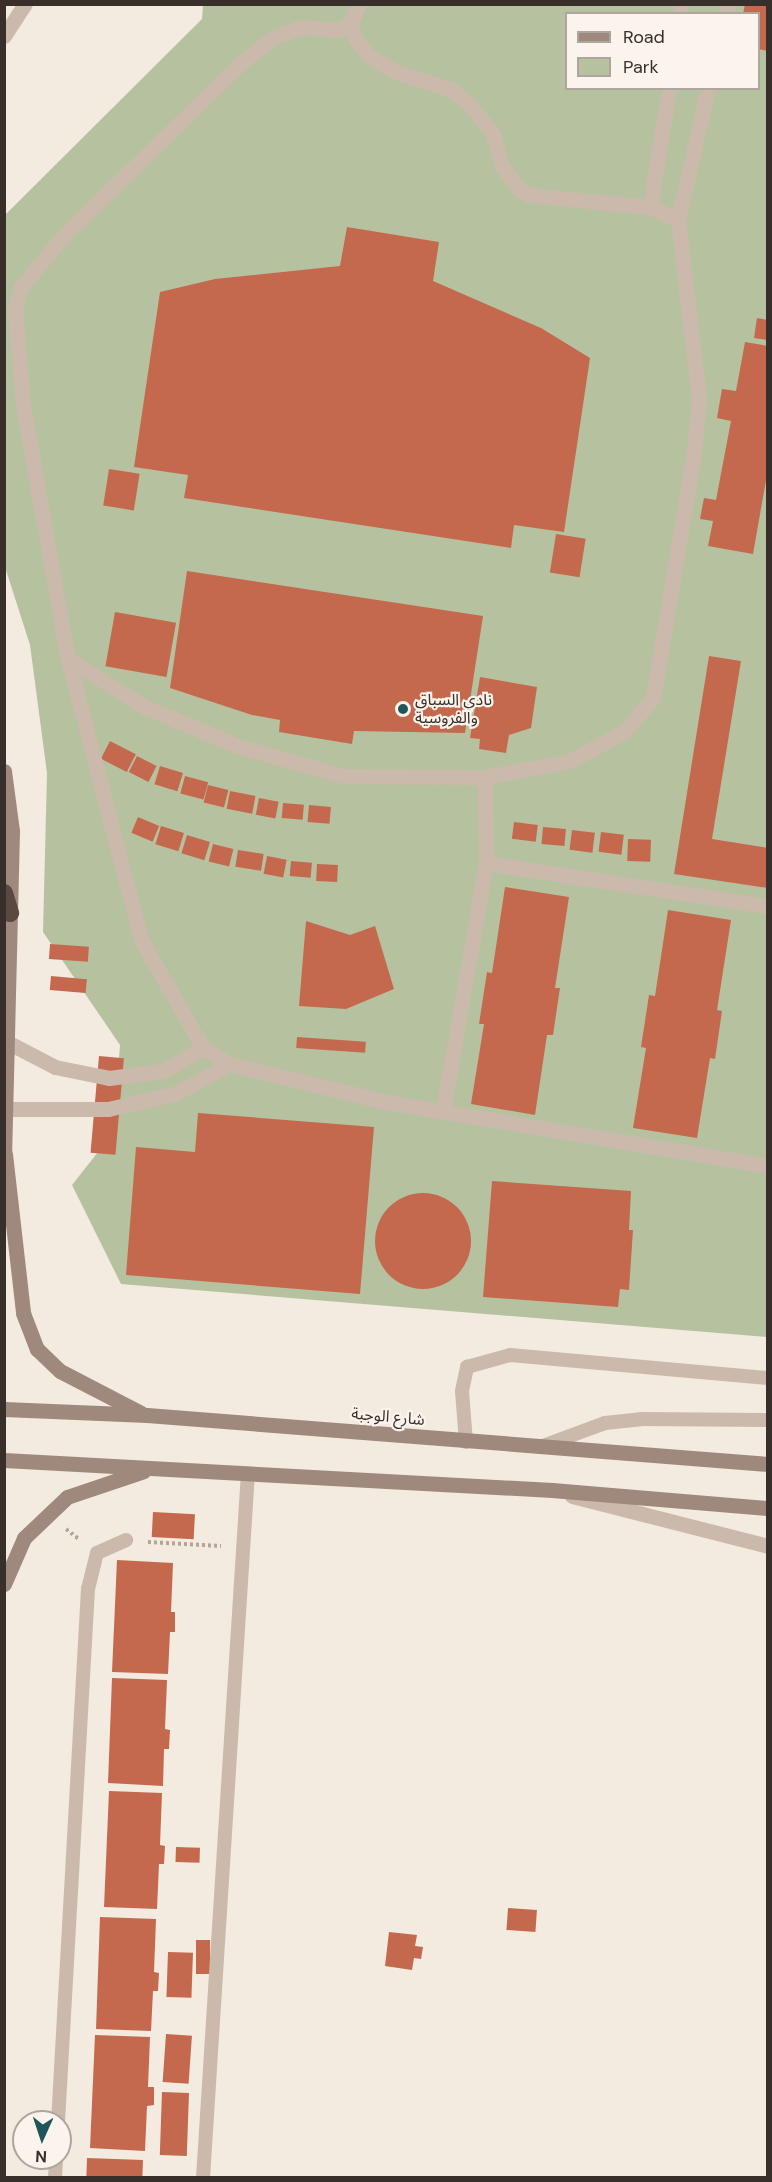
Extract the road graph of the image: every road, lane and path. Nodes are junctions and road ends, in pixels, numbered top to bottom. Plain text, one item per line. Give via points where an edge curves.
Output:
1 (25, 4) edge
2 (359, 4) edge
3 (350, 24) junction
4 (4, 36) edge
5 (669, 90) edge
6 (708, 90) edge
7 (650, 207) junction
8 (678, 220) junction
9 (68, 659) junction
10 (4, 771) edge
11 (485, 777) junction
12 (486, 863) junction
13 (4, 893) edge
14 (768, 906) edge
15 (10, 913) junction
16 (7, 1042) junction
17 (203, 1048) junction
18 (230, 1064) junction
19 (6, 1109) edge
20 (443, 1111) junction
21 (5, 1155) edge
22 (768, 1166) edge
23 (768, 1378) edge
24 (4, 1409) edge
25 (147, 1416) junction
26 (768, 1420) edge
27 (466, 1442) junction
28 (538, 1448) junction
29 (4, 1460) edge
30 (768, 1464) edge
31 (156, 1467) junction
32 (248, 1473) junction
33 (552, 1490) junction
34 (768, 1508) edge
35 (46, 1514) junction
36 (126, 1540) joint
37 (768, 1546) edge
38 (243, 1548) junction
39 (97, 1553) junction
40 (4, 1584) edge
41 (59, 2110) edge
42 (203, 2178) edge

1 - 4 street
2 - 3 street
3 - 7 street via 356,40 369,56 396,72 452,90 470,105 493,134 502,167 520,190 529,195
3 - 9 street via 337,30 300,27 273,38 243,61 64,235 21,287 15,309 15,336 23,405
5 - 7 street
6 - 8 street
7 - 8 street
8 - 11 street via 699,399 694,452 653,698 625,731 570,761
9 - 11 street via 145,707 237,746 343,776
9 - 17 street via 141,940
10 - 15 street via 12,831
11 - 12 street
12 - 14 street
12 - 20 street
13 - 15 highway
15 - 16 street
16 - 17 street via 55,1068 109,1078 163,1071
16 - 19 street
17 - 18 street
18 - 19 street via 174,1094 108,1109
18 - 20 street via 386,1102
19 - 21 street
20 - 22 street
21 - 25 street via 23,1313 37,1350 60,1371
23 - 27 lane via 510,1355 467,1367 462,1391
24 - 25 street, شارع الوجبة
25 - 27 street, شارع الوجبة
26 - 28 lane via 605,1423
27 - 28 street, شارع الوجبة
28 - 30 street, شارع الوجبة
29 - 31 street
31 - 32 street
31 - 35 street via 90,1486 67,1497
32 - 33 street
32 - 38 lane
33 - 34 street
33 - 37 street
35 - 39 path
35 - 40 street via 24,1538
36 - 38 path
36 - 39 lane
38 - 42 lane
39 - 41 lane via 88,1589

